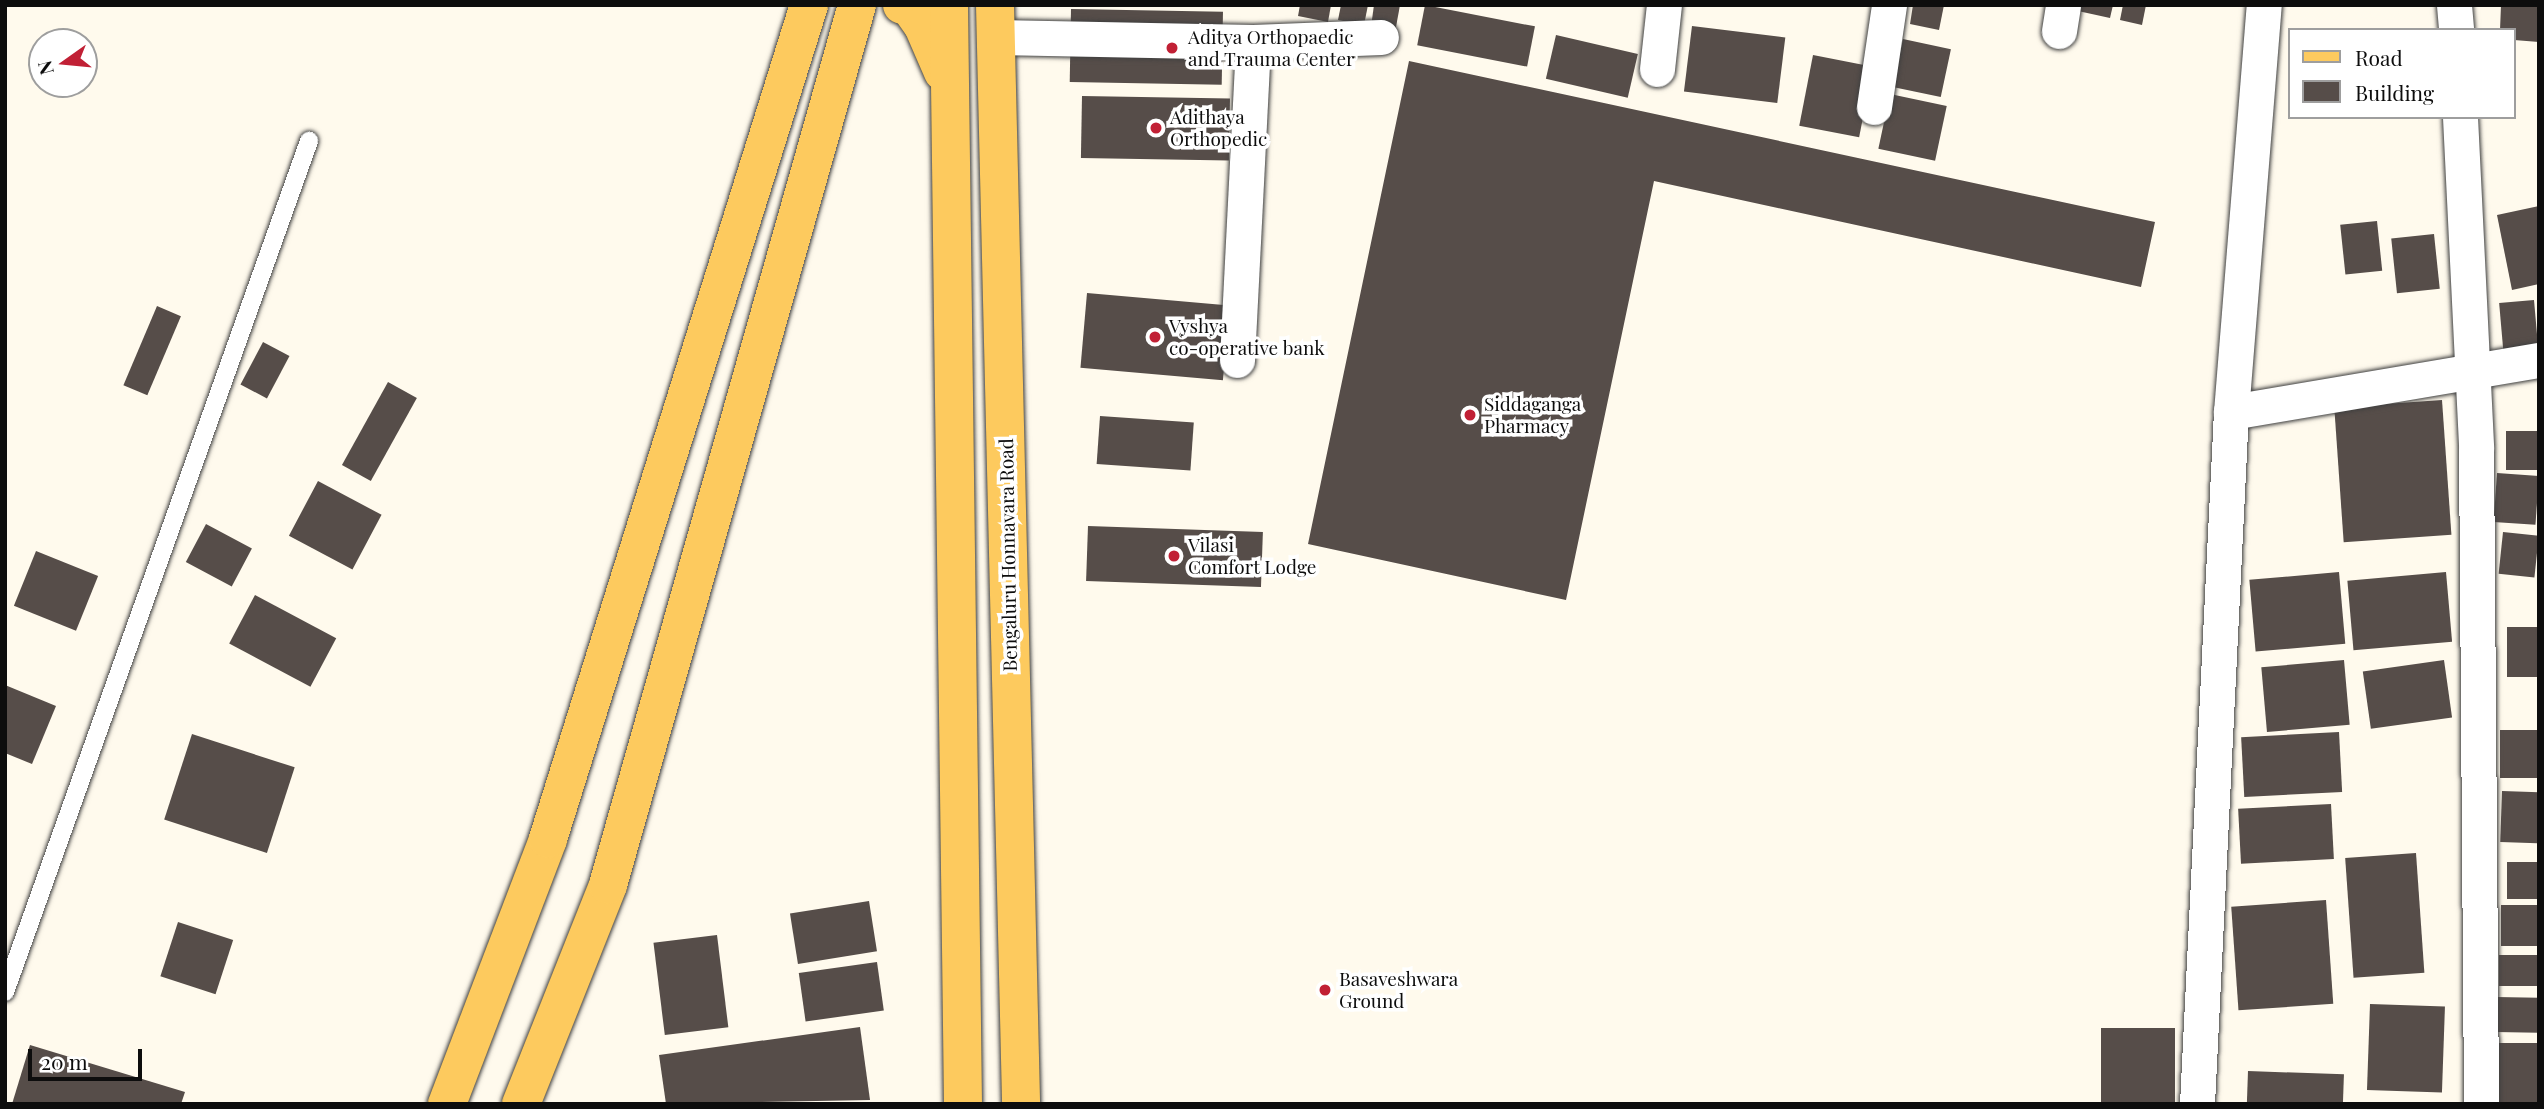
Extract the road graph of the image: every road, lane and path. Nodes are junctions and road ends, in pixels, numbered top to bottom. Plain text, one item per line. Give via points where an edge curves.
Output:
1 (809, 5) edge
2 (902, 5) edge
3 (949, 5) edge
4 (1664, 5) edge
5 (1889, 5) edge
6 (2264, 5) edge
7 (2455, 5) edge
8 (864, 9) edge
9 (995, 21) edge
10 (2456, 28) edge
11 (1381, 37) dead end
12 (1253, 42) junction
13 (1657, 69) dead end
14 (951, 90) junction
15 (1874, 107) dead end
16 (2460, 119) edge
17 (309, 141) dead end
18 (1237, 360) dead end
19 (2539, 360) edge
20 (2472, 373) junction
21 (2231, 412) junction
22 (5, 992) edge
23 (447, 1104) edge
24 (521, 1104) edge
25 (963, 1104) edge
26 (1021, 1104) edge
27 (2197, 1104) edge
28 (2482, 1104) edge

1 - 23 main road via 548,839
2 - 14 main road via 909,6 923,26
3 - 14 main road
4 - 13 street
5 - 15 street
6 - 21 street
7 - 10 street
8 - 24 main road via 608,885
9 - 12 street
9 - 26 main road, Bengaluru Honnavara Road
11 - 12 street
12 - 18 street
14 - 25 main road
16 - 20 street
17 - 22 lane
19 - 20 street
20 - 21 street
20 - 28 street
21 - 27 street

